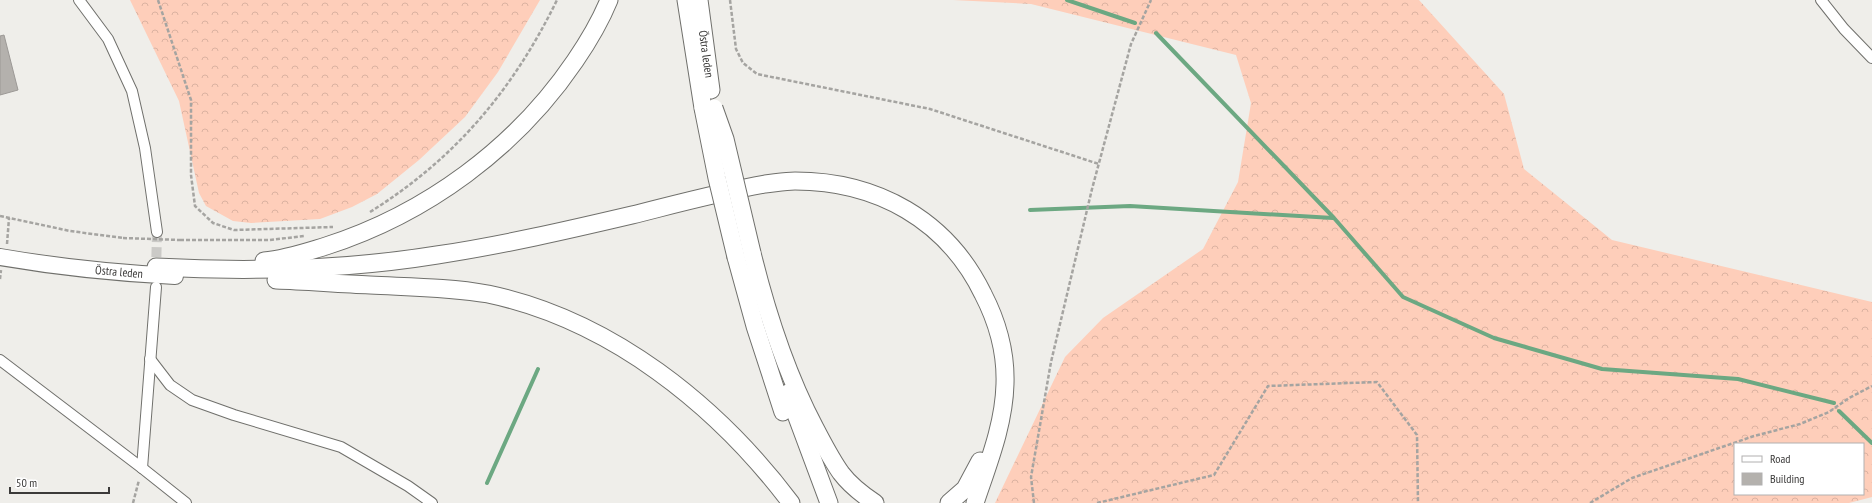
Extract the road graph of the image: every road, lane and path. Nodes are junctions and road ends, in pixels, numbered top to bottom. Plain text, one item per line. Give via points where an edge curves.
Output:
1 (79, 0) edge
2 (158, 0) edge
3 (557, 0) edge
4 (609, 0) edge
5 (686, 0) edge
6 (699, 0) edge
7 (730, 0) edge
8 (1151, 0) edge
9 (1821, 0) edge
10 (1872, 58) edge
11 (708, 108) junction
12 (1099, 164) junction
13 (368, 212) dead end
14 (0, 216) edge
15 (9, 218) junction
16 (157, 232) tunnel mouth
17 (319, 232) dead end
18 (305, 236) dead end
19 (2, 254) edge
20 (744, 255) junction
21 (156, 267) junction
22 (238, 278) junction
23 (0, 279) edge
24 (156, 287) dead end
25 (150, 359) junction
26 (0, 360) edge
27 (1872, 386) edge
28 (142, 468) junction
29 (132, 503) edge
30 (186, 503) edge
31 (432, 503) edge
32 (791, 503) edge
33 (819, 503) edge
34 (829, 503) edge
35 (875, 503) edge
36 (949, 503) edge
37 (975, 503) edge
38 (1034, 503) edge
39 (1097, 503) edge
40 (1418, 503) edge
41 (1590, 503) edge

1 - 16 street via 108,39 132,91 145,148
2 - 17 path via 191,100 191,175 195,206 213,223 234,230 334,228
3 - 13 path via 527,56 502,93 472,128 432,168 398,194
4 - 21 highway via 588,41 543,105 479,164 415,208 347,239 284,259
5 - 11 highway
6 - 11 highway, Östra leden
7 - 12 path via 736,48 743,64 757,74 930,109
8 - 12 path via 1131,44
9 - 10 street
11 - 20 highway, bridge via 715,171
12 - 38 path via 1051,362 1030,477
14 - 15 path
15 - 18 path, bridge via 70,231 123,238 270,240
15 - 19 path
19 - 21 main road, Östra leden
19 - 22 main road, Östra leden via 71,268 132,274
19 - 23 path
20 - 33 highway via 776,392
20 - 34 highway via 772,350
20 - 35 highway via 808,415 841,473
21 - 37 highway via 285,270 389,261 437,255 526,238 765,184 794,181 856,188 886,198 919,217 942,235 961,256 990,307 1003,358 1004,408
22 - 32 highway via 444,289 488,294 571,321 615,343 695,401 731,433 769,474
22 - 36 highway via 369,271 467,257 774,191 821,190 865,199 902,216 936,241 969,282 989,327 996,379 992,418 984,453 977,470 965,489
24 - 25 street
25 - 28 street
25 - 31 street via 170,385 192,400 341,447
26 - 28 street
27 - 41 path via 1829,412 1800,424 1754,436 1632,478
28 - 29 path
28 - 30 street
39 - 40 path via 1214,476 1268,386 1377,382 1417,435

